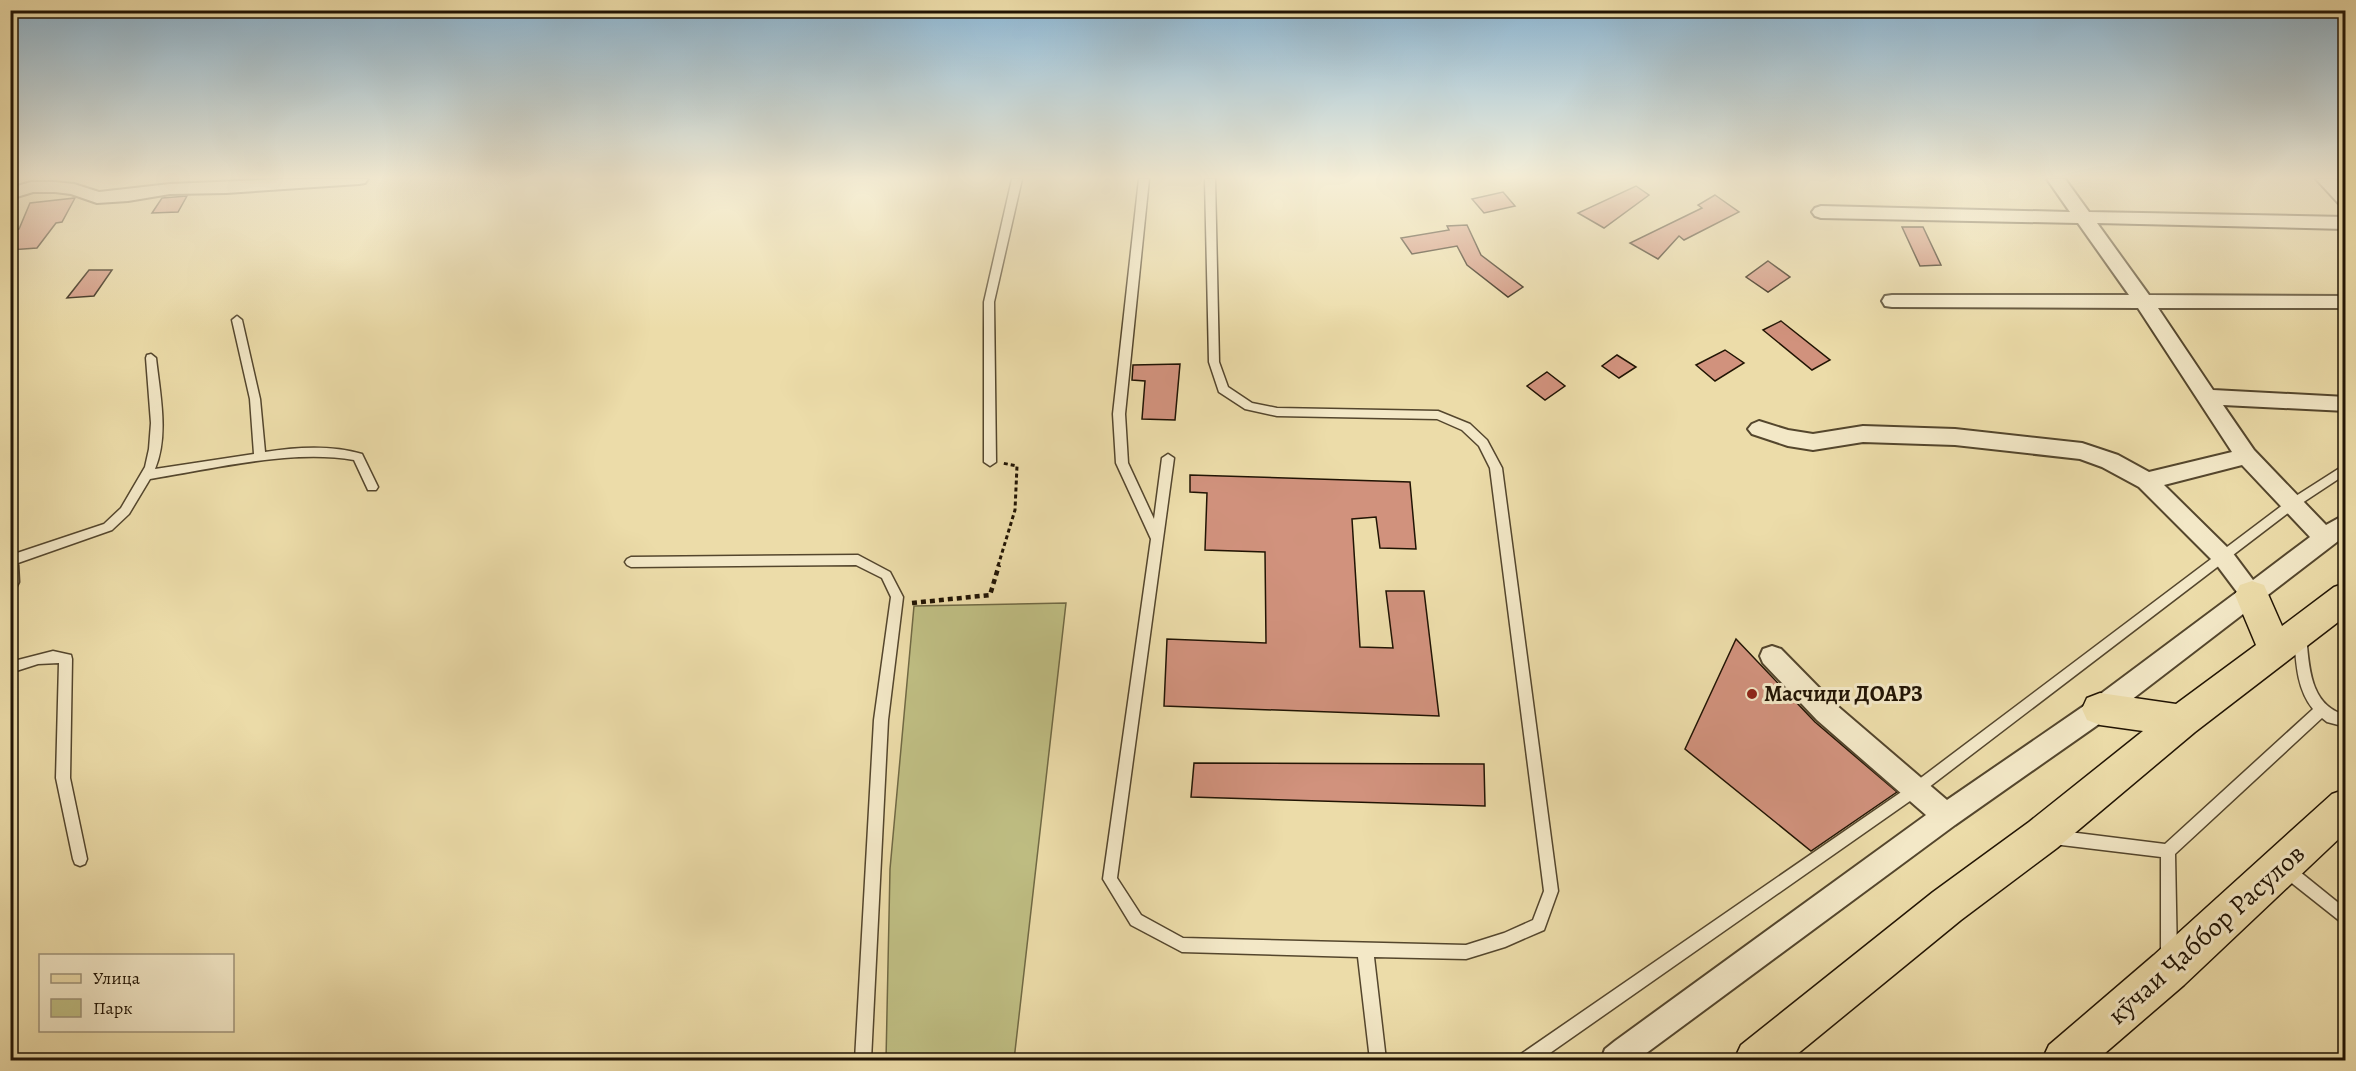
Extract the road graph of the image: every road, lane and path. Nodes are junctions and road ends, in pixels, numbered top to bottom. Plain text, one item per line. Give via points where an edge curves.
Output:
1 (1006, 229) edge
2 (1139, 229) edge
3 (1210, 229) edge
4 (2093, 229) edge
5 (1892, 301) dead end
6 (2144, 302) junction
7 (2346, 302) edge
8 (237, 320) dead end
9 (151, 358) dead end
10 (2206, 397) junction
11 (2346, 404) edge
12 (1759, 429) dead end
13 (2246, 456) junction
14 (260, 458) junction
15 (1168, 458) dead end
16 (990, 462) joint
17 (2346, 468) edge
18 (147, 475) junction
19 (2147, 481) junction
20 (372, 487) dead end
21 (2292, 504) junction
22 (2346, 522) edge
23 (2324, 538) junction
24 (1157, 540) junction
25 (10, 553) edge
26 (2224, 558) junction
27 (11, 560) edge
28 (631, 562) dead end
29 (10, 588) edge
30 (2252, 595) junction
31 (2346, 597) edge
32 (896, 604) junction
33 (2288, 642) junction
34 (1772, 656) dead end
35 (10, 668) edge
36 (2100, 709) junction
37 (2320, 711) junction
38 (2182, 721) junction
39 (2346, 721) edge
40 (1916, 789) junction
41 (2346, 806) edge
42 (1946, 816) junction
43 (2043, 836) junction
44 (2168, 851) junction
45 (80, 859) dead end
46 (2282, 866) junction
47 (2346, 919) edge
48 (1365, 949) junction
49 (2169, 970) junction
50 (2084, 1052) edge
51 (1764, 1059) edge
52 (862, 1060) edge
53 (1378, 1060) edge
54 (1527, 1060) edge
55 (1616, 1060) edge

1 - 16 lane via 989,302
2 - 24 lane via 1119,414 1122,463
3 - 48 lane via 1214,362 1223,389 1249,406 1277,412 1438,415 1466,427 1483,443 1496,468 1551,891 1539,925 1505,940 1466,952
4 - 6 street
5 - 6 street
6 - 7 street
6 - 10 street
8 - 14 lane via 255,399
9 - 18 lane via 157,423
10 - 11 street
10 - 13 street
12 - 19 street via 1813,442 1863,434 2046,446 2082,451
13 - 19 street
13 - 21 street
14 - 18 lane
14 - 20 lane via 303,453 358,457
15 - 24 lane
16 - 32 path via 1017,466 1015,510 990,595
17 - 21 lane
18 - 27 lane via 125,511 108,527
19 - 26 street
21 - 23 street
21 - 26 lane
22 - 23 street
23 - 30 street
24 - 48 lane via 1110,879 1136,920 1182,945
25 - 27 lane
26 - 30 street
26 - 40 lane
27 - 29 lane
28 - 32 lane via 858,560 886,575 897,597
30 - 33 main road
30 - 36 street
31 - 33 main road
32 - 52 lane via 881,720
33 - 37 lane
33 - 38 main road
34 - 40 street via 1814,701
35 - 45 lane via 48,656 66,659 63,778
36 - 38 main road
36 - 42 street
37 - 39 lane
37 - 44 lane
38 - 43 main road
40 - 42 street
40 - 54 lane
41 - 46 main road, кӯчаи Ҷаббор Расулов
42 - 55 street
43 - 44 lane
43 - 51 main road via 1947,906
44 - 49 lane
46 - 47 lane
46 - 49 main road, кӯчаи Ҷаббор Расулов
48 - 53 lane
49 - 50 main road, кӯчаи Ҷаббор Расулов

